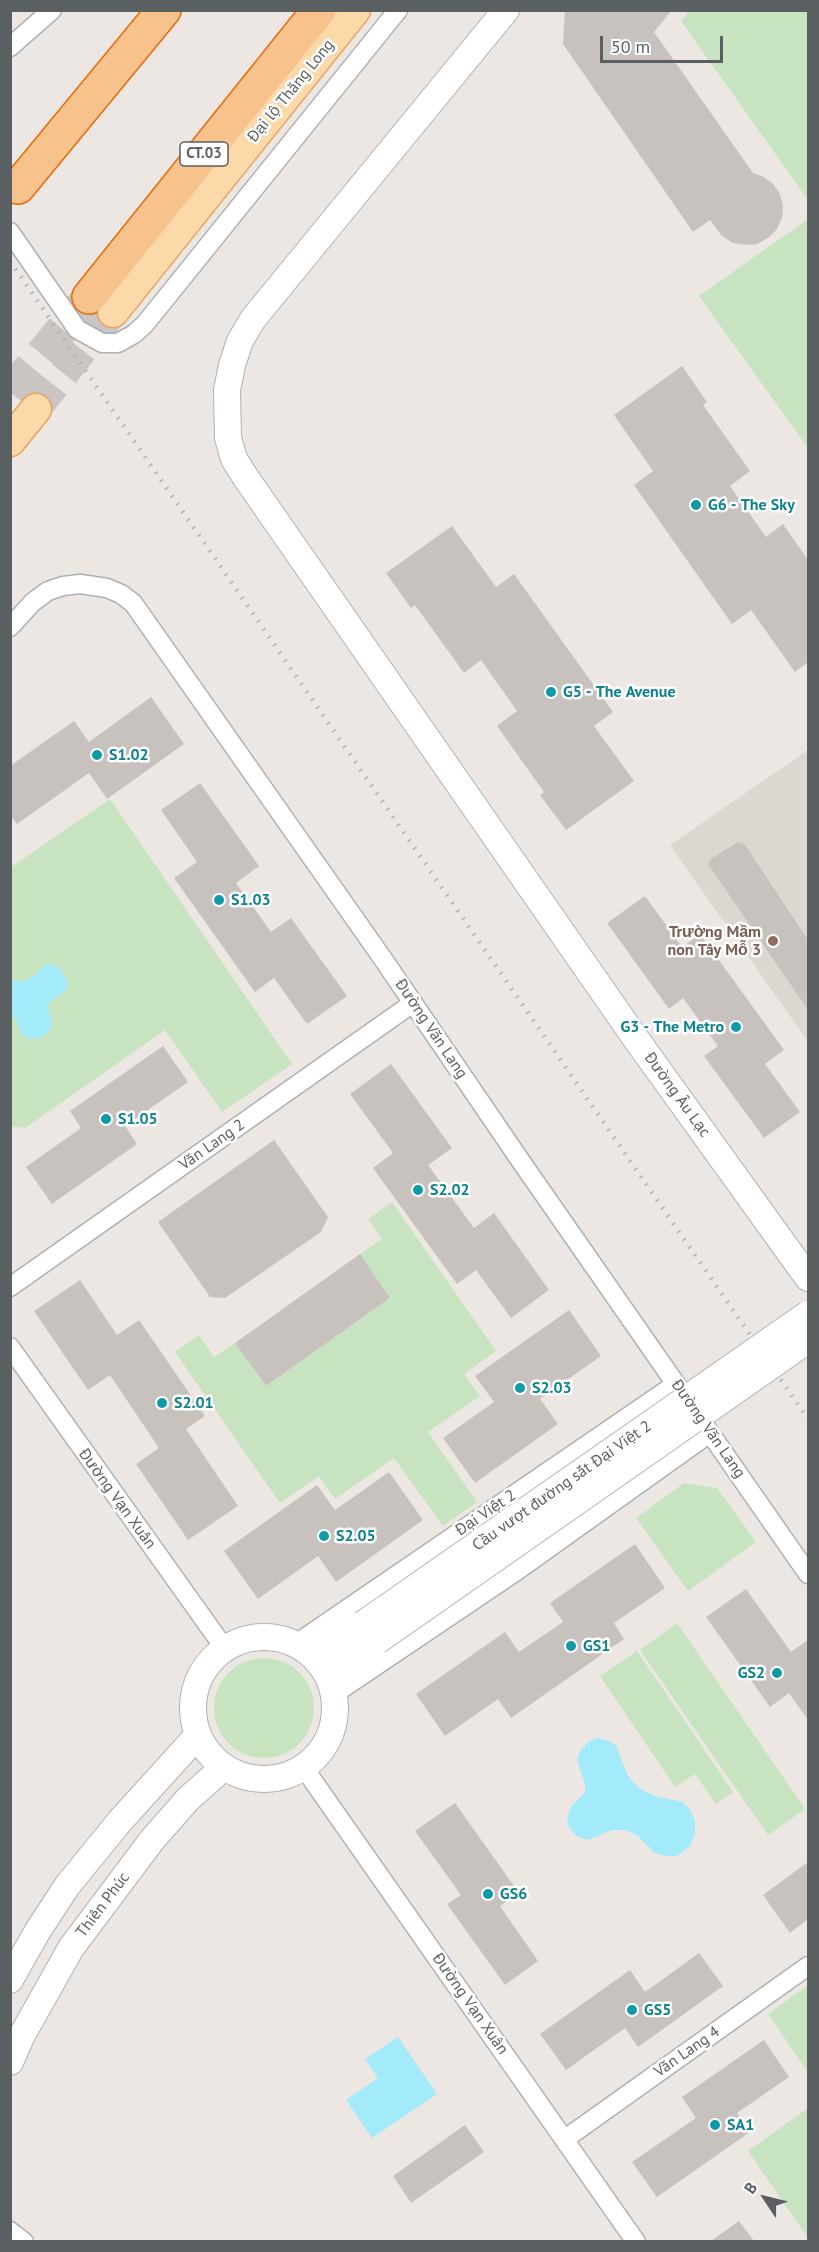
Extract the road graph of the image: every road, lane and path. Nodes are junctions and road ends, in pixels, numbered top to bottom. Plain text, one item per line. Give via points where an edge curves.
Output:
1 (52, 10) edge
2 (145, 10) edge
3 (164, 10) edge
4 (319, 10) edge
5 (355, 10) edge
6 (398, 10) edge
7 (506, 10) edge
8 (10, 47) edge
9 (14, 182) edge
10 (10, 232) edge
11 (101, 304) joint
12 (36, 409) tunnel mouth
13 (10, 441) edge
14 (10, 627) edge
15 (413, 1003) junction
16 (808, 1278) edge
17 (10, 1287) edge
18 (808, 1314) edge
19 (808, 1340) edge
20 (10, 1347) edge
21 (676, 1384) junction
22 (710, 1433) junction
23 (808, 1574) edge
24 (370, 1632) junction
25 (225, 1649) junction
26 (318, 1668) junction
27 (198, 1735) junction
28 (224, 1767) junction
29 (304, 1768) junction
30 (808, 1966) edge
31 (10, 1980) edge
32 (10, 2062) edge
33 (565, 2139) junction
34 (10, 2231) edge
35 (24, 2241) edge
36 (636, 2241) edge

1 - 8 street
2 - 9 main road
3 - 9 highway
4 - 11 highway, CT.03
5 - 11 main road, Đại lộ Thăng Long
6 - 10 street via 134,334 118,343 102,343 77,329
7 - 16 street, Đường Âu Lạc via 253,319 232,365 227,390 228,438 240,468 636,1039
12 - 13 main road
14 - 15 street, Đường Văn Lang via 33,602 63,586 107,588 128,598
15 - 17 street, Văn Lang 2
15 - 21 street, Đường Văn Lang
18 - 24 street, Cầu vượt đường sắt Đại Việt 2, bridge
19 - 24 street, Cầu vượt đường sắt Đại Việt 2, bridge
20 - 25 street, Đường Vạn Xuân
21 - 22 street, Đường Văn Lang
21 - 26 street, Đại Việt 2
22 - 23 street, Đường Văn Lang
22 - 26 street via 509,1576
24 - 26 street, Cầu vượt đường sắt Đại Việt 2
25 - 26 street via 251,1638 279,1638
25 - 27 street via 205,1668 194,1694
26 - 29 street via 336,1708 330,1736
27 - 28 street
27 - 31 street via 67,1886
28 - 29 street via 264,1780
28 - 32 street, Thiên Phúc via 152,1840 71,1948
29 - 33 street, Đường Vạn Xuân
30 - 33 street, Văn Lang 4
33 - 36 street, Đường Vạn Xuân
34 - 35 street

